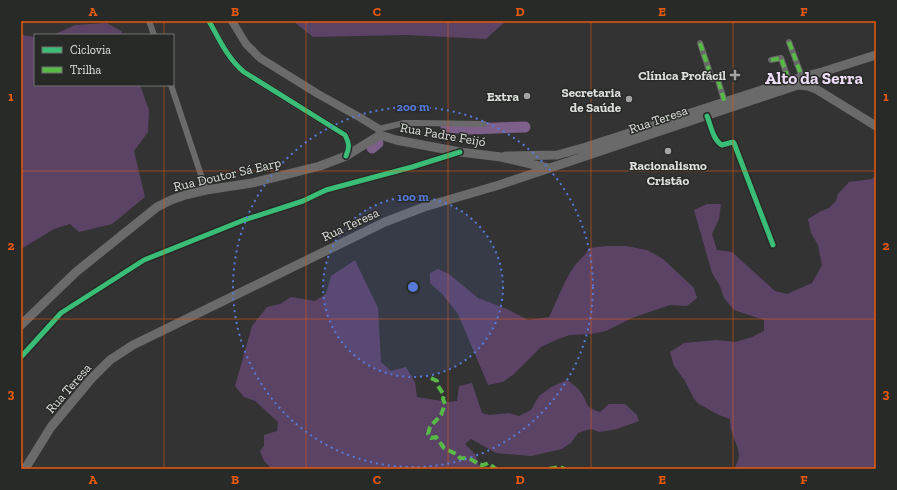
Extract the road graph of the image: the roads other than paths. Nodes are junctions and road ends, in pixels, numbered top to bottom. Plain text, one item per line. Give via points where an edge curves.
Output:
1 (149, 21) edge
2 (209, 21) edge
3 (232, 21) edge
4 (154, 34) edge
5 (789, 42) dead end
6 (700, 43) dead end
7 (876, 55) edge
8 (771, 60) dead end
9 (822, 72) junction
10 (802, 77) junction
11 (789, 81) junction
12 (171, 86) edge
13 (816, 89) junction
14 (725, 103) junction
15 (707, 116) junction
16 (484, 124) dead end
17 (876, 126) edge
18 (380, 132) junction
19 (345, 134) junction
20 (362, 146) junction
21 (460, 152) junction
22 (346, 156) junction
23 (501, 157) junction
24 (559, 160) junction
25 (550, 168) junction
26 (206, 190) junction
27 (773, 245) dead end
28 (21, 325) edge
29 (21, 357) edge
30 (24, 469) edge

1 - 4 street
2 - 19 street via 231,59 244,72
3 - 18 street via 246,44 260,58
5 - 10 street
6 - 14 street via 712,79 717,77
7 - 9 main road, Rua Teresa
8 - 11 street via 781,58
9 - 10 main road, Rua Teresa
9 - 13 main road via 817,80
10 - 11 main road, Rua Teresa
11 - 14 main road, Rua Teresa
12 - 26 street
13 - 15 main road, Rua Teresa via 798,85
13 - 17 main road
14 - 24 main road, Rua Teresa via 586,147
15 - 24 main road, Rua Teresa via 589,156
15 - 27 street via 720,144 734,143
16 - 18 street via 404,123
18 - 20 main road, Rua Doutor Sá Earp
18 - 21 main road, Rua Padre Feijó via 396,140
19 - 20 street
19 - 22 street via 350,148
20 - 22 main road, Rua Doutor Sá Earp
21 - 23 main road, Rua Padre Feijó
21 - 29 street via 326,190 303,201 144,260 61,313
22 - 26 main road, Rua Doutor Sá Earp via 320,166 252,183
23 - 24 main road, Rua Padre Feijó via 517,155
23 - 25 main road, Rua Padre Feijó
24 - 25 main road, Rua Teresa
25 - 30 main road, Rua Teresa via 424,207 385,222 133,345 110,360 91,379 51,427
26 - 28 main road, Rua Doutor Sá Earp via 171,200 158,207 76,272

